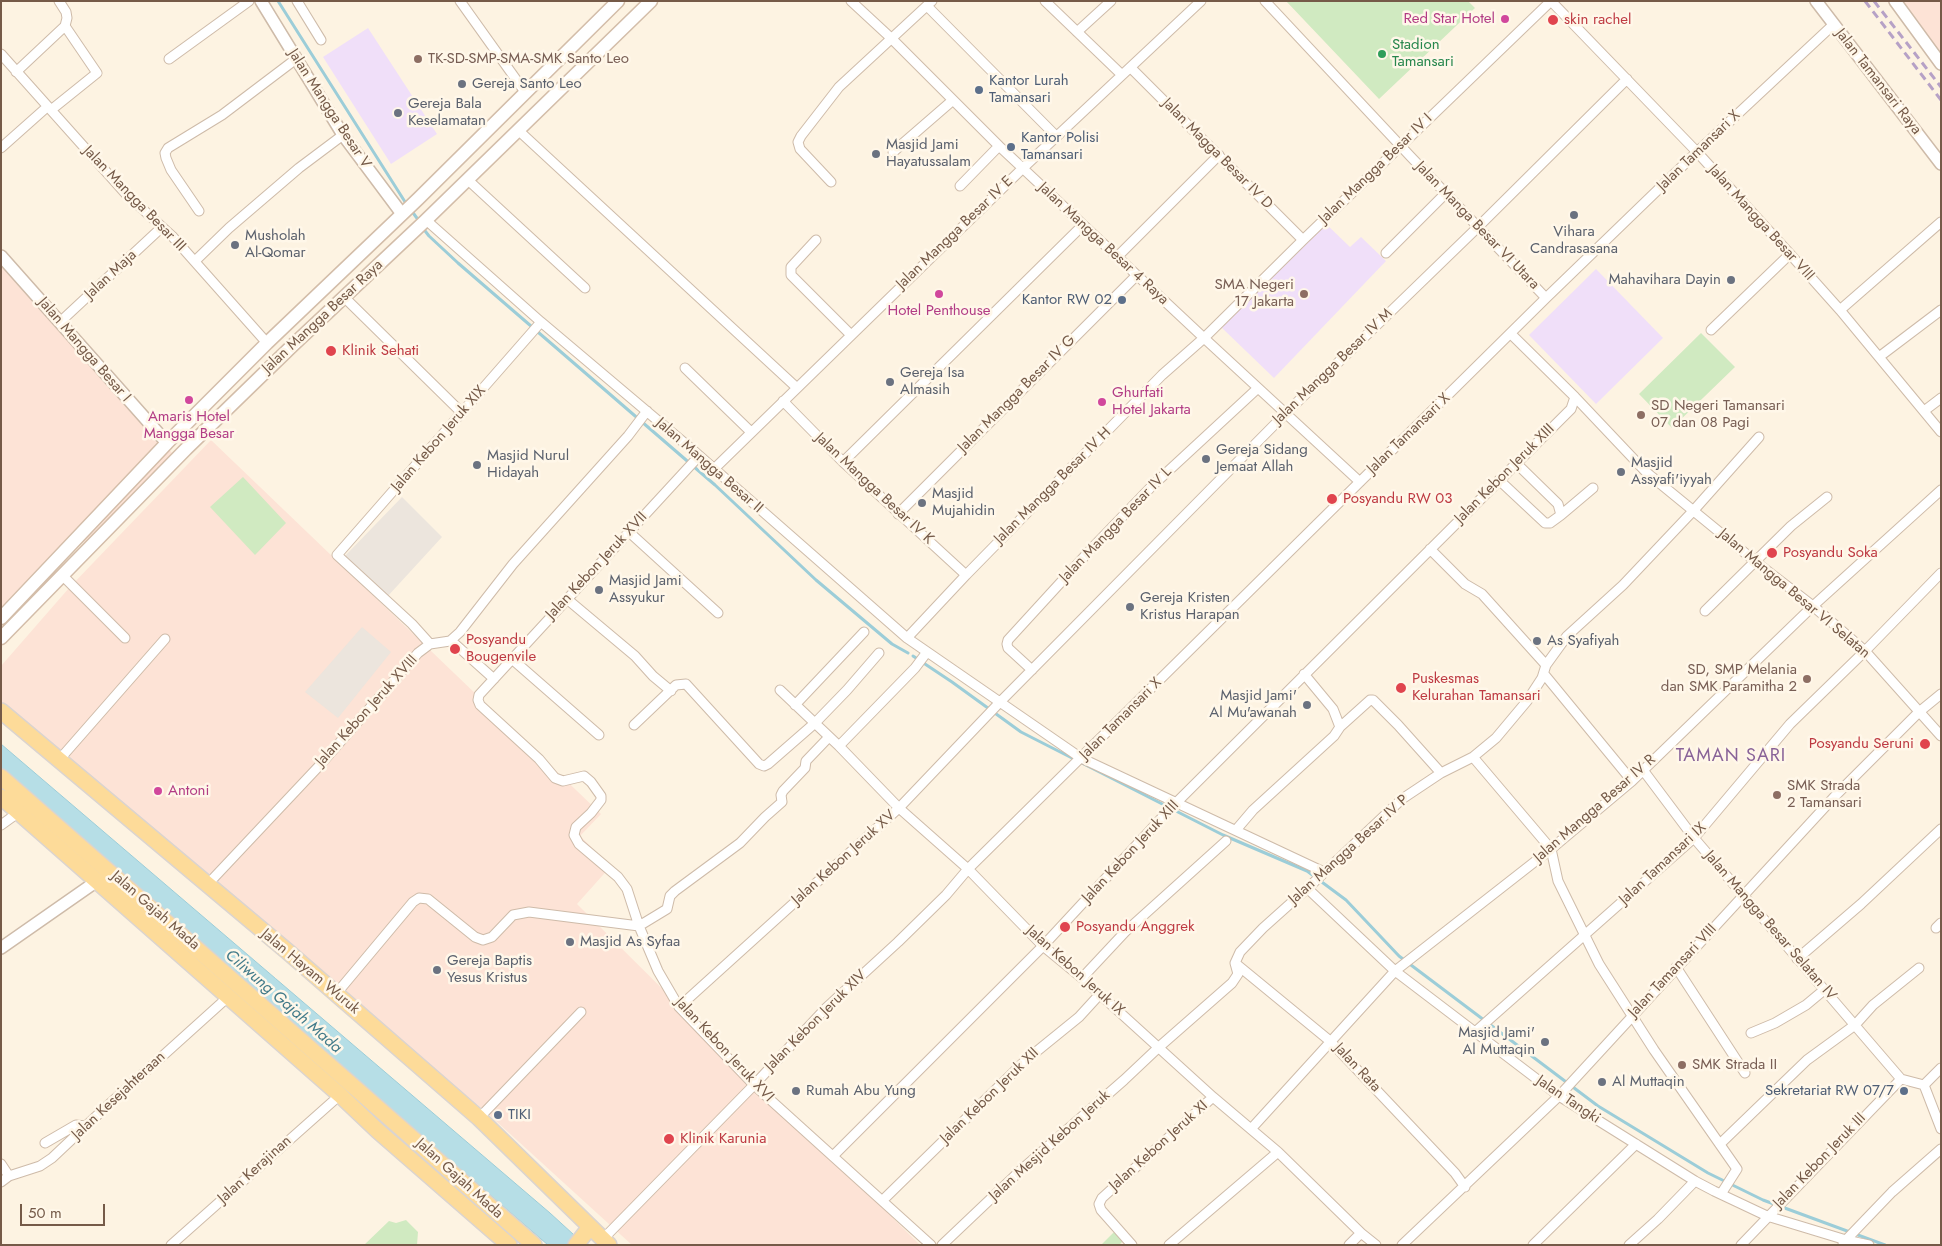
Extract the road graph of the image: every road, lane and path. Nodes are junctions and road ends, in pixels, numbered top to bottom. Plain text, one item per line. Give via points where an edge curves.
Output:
1 (72, 1) edge
2 (250, 1) edge
3 (261, 1) edge
4 (297, 1) edge
5 (460, 1) edge
6 (618, 1) edge
7 (651, 1) edge
8 (851, 1) edge
9 (1045, 1) edge
10 (1111, 1) edge
11 (1201, 1) edge
12 (1265, 1) edge
13 (1551, 1) edge
14 (1816, 1) edge
15 (1895, 1) edge
16 (61, 4) edge
17 (929, 4) edge
18 (1834, 24) junction
19 (64, 26) junction
20 (1077, 32) junction
21 (891, 38) junction
22 (321, 40) dead end
23 (1, 54) edge
24 (169, 58) dead end
25 (296, 59) junction
26 (1941, 64) edge
27 (1131, 68) junction
28 (16, 72) junction
29 (1122, 75) junction
30 (1626, 79) junction
31 (537, 81) junction
32 (525, 92) junction
33 (552, 97) junction
34 (953, 100) junction
35 (49, 108) junction
36 (518, 130) junction
37 (343, 135) junction
38 (1056, 136) junction
39 (999, 146) junction
40 (1400, 146) junction
41 (1, 148) edge
42 (893, 152) dead end
43 (1697, 152) junction
44 (1219, 155) junction
45 (1941, 164) edge
46 (1023, 168) junction
47 (468, 180) junction
48 (831, 182) dead end
49 (960, 186) dead end
50 (1446, 194) junction
51 (199, 211) dead end
52 (400, 211) junction
53 (1941, 222) edge
54 (422, 224) junction
55 (1084, 225) junction
56 (1478, 227) junction
57 (161, 228) junction
58 (816, 240) dead end
59 (1303, 240) junction
60 (1386, 253) dead end
61 (1790, 254) junction
62 (1, 256) edge
63 (1118, 256) junction
64 (195, 261) junction
65 (1137, 275) junction
66 (321, 286) junction
67 (585, 288) dead end
68 (1546, 298) junction
69 (340, 301) junction
70 (1842, 308) junction
71 (1941, 310) edge
72 (60, 322) junction
73 (539, 325) junction
74 (1711, 330) dead end
75 (1511, 334) junction
76 (850, 335) junction
77 (1204, 338) junction
78 (267, 343) junction
79 (1882, 355) junction
80 (685, 368) dead end
81 (796, 387) junction
82 (1258, 388) junction
83 (1575, 397) junction
84 (1941, 398) edge
85 (783, 401) junction
86 (1926, 409) junction
87 (462, 413) junction
88 (646, 413) junction
89 (1286, 413) junction
90 (1941, 424) edge
91 (751, 432) junction
92 (1941, 432) edge
93 (1759, 436) dead end
94 (167, 444) junction
95 (697, 459) junction
96 (843, 462) junction
97 (1516, 463) junction
98 (714, 470) junction
99 (1498, 480) junction
100 (1360, 482) junction
101 (1593, 488) dead end
102 (1941, 490) edge
103 (1827, 496) dead end
104 (1694, 510) junction
105 (898, 514) junction
106 (1561, 514) junction
107 (91, 525) junction
108 (629, 532) junction
109 (102, 536) junction
110 (1430, 549) junction
111 (1756, 562) junction
112 (1941, 573) edge
113 (966, 575) junction
114 (63, 576) junction
115 (567, 599) junction
116 (1813, 606) junction
117 (1705, 611) dead end
118 (718, 613) dead end
119 (1, 618) edge
120 (864, 632) dead end
121 (1, 638) edge
122 (125, 638) dead end
123 (907, 638) junction
124 (165, 639) dead end
125 (450, 641) junction
126 (430, 644) junction
127 (1865, 651) junction
128 (879, 653) dead end
129 (922, 658) junction
130 (512, 659) junction
131 (1032, 670) junction
132 (1545, 670) junction
133 (1304, 674) junction
134 (494, 679) junction
135 (670, 690) junction
136 (780, 690) dead end
137 (1941, 694) edge
138 (478, 700) joint
139 (999, 704) junction
140 (795, 705) junction
141 (1, 711) edge
142 (1919, 712) junction
143 (815, 723) junction
144 (634, 725) dead end
145 (1340, 727) junction
146 (599, 735) dead end
147 (1941, 736) edge
148 (829, 737) junction
149 (839, 746) junction
150 (1473, 757) junction
151 (1081, 758) junction
152 (59, 760) junction
153 (1643, 770) junction
154 (1441, 773) junction
155 (1, 777) edge
156 (1632, 780) junction
157 (1, 796) edge
158 (1177, 802) junction
159 (899, 808) junction
160 (19, 812) junction
161 (1, 825) edge
162 (1941, 829) edge
163 (1236, 830) junction
164 (1694, 838) junction
165 (1226, 840) dead end
166 (1551, 849) junction
167 (968, 869) junction
168 (1323, 873) junction
169 (97, 882) junction
170 (207, 885) junction
171 (1309, 887) junction
172 (1743, 895) junction
173 (639, 926) junction
174 (1584, 936) junction
175 (1043, 946) junction
176 (1, 948) edge
177 (1797, 959) junction
178 (1235, 963) junction
179 (1676, 967) junction
180 (1919, 968) dead end
181 (1395, 971) junction
182 (1082, 978) junction
183 (1824, 990) junction
184 (336, 994) junction
185 (1100, 994) junction
186 (228, 997) junction
187 (679, 1007) junction
188 (580, 1012) dead end
189 (1631, 1017) junction
190 (1856, 1025) junction
191 (1478, 1029) junction
192 (293, 1032) junction
193 (1751, 1033) dead end
194 (1330, 1041) junction
195 (283, 1045) junction
196 (1159, 1046) junction
197 (1941, 1068) edge
198 (1745, 1073) dead end
199 (1901, 1079) junction
200 (754, 1085) junction
201 (1924, 1085) junction
202 (1565, 1089) junction
203 (340, 1095) junction
204 (1213, 1097) junction
205 (479, 1118) junction
206 (86, 1126) junction
207 (1251, 1129) junction
208 (1941, 1129) edge
209 (45, 1143) dead end
210 (1636, 1144) junction
211 (1720, 1144) junction
212 (1941, 1149) edge
213 (1278, 1152) junction
214 (833, 1156) junction
215 (1, 1164) edge
216 (5, 1179) edge
217 (1695, 1181) junction
218 (1465, 1187) junction
219 (1722, 1193) junction
220 (882, 1200) junction
221 (1770, 1214) junction
222 (1361, 1233) junction
223 (583, 1237) edge
224 (1845, 1241) edge
225 (606, 1242) edge
226 (1129, 1244) edge
227 (171, 1245) edge
228 (509, 1245) edge
229 (534, 1245) edge
230 (931, 1245) edge
231 (942, 1245) edge
232 (1169, 1245) edge
233 (1349, 1245) edge
234 (1376, 1245) edge
235 (1402, 1245) edge
236 (1533, 1245) edge
237 (1629, 1245) edge
238 (1740, 1245) edge
239 (1869, 1245) edge

1 - 16 street
2 - 24 street
3 - 25 street, Jalan Mangga Besar V
4 - 22 street
5 - 32 street
6 - 31 main road, Jalan Mangga Besar Raya
7 - 33 main road, Jalan Mangga Besar Raya
8 - 21 street, Jalan Mangga Besar 4 Raya
9 - 20 street
10 - 20 street
11 - 27 street, Jalan Mangga Besar IV E
12 - 40 street, Jalan Manga Besar VI Utara
13 - 30 street, Jalan Mangga Besar VIII
13 - 40 street, Jalan Mangga Besar IV I
14 - 18 street, Jalan Tamansari Raya
15 - 26 street
16 - 19 street via 67,18
17 - 21 street
17 - 38 street
18 - 43 street, Jalan Tamansari X
18 - 45 street, Jalan Tamansari Raya
19 - 28 street
19 - 35 street via 97,73
20 - 29 street
21 - 34 street, Jalan Mangga Besar 4 Raya
21 - 48 street via 839,87 798,142 802,152
23 - 28 street, Jalan Mangga Besar III
25 - 37 street, Jalan Mangga Besar V
25 - 51 street via 222,115 168,148 165,153 171,170
27 - 29 street, Jalan Mangga Besar IV E
27 - 44 street, Jalan Magga Besar IV D
28 - 35 street, Jalan Mangga Besar III
29 - 38 street, Jalan Mangga Besar IV E
30 - 43 street, Jalan Mangga Besar VIII
30 - 56 street, Jalan Mangga Besar IV M
31 - 32 main road, Jalan Mangga Besar Raya
31 - 33 main road
32 - 52 main road, Jalan Mangga Besar Raya via 454,155 418,198
33 - 36 main road, Jalan Mangga Besar Raya
34 - 39 street, Jalan Mangga Besar 4 Raya
34 - 42 street
35 - 41 street
35 - 57 street, Jalan Mangga Besar III
36 - 47 main road, Jalan Mangga Besar Raya
36 - 81 street
37 - 52 street, Jalan Mangga Besar V
37 - 64 street via 299,168
38 - 46 street, Jalan Mangga Besar IV E
39 - 46 street, Jalan Mangga Besar 4 Raya
39 - 49 street
40 - 50 street, Jalan Manga Besar VI Utara
40 - 59 street, Jalan Mangga Besar IV I
43 - 61 street, Jalan Mangga Besar VIII
43 - 68 street, Jalan Tamansari X
44 - 59 street, Jalan Magga Besar IV D
44 - 63 street
46 - 55 street, Jalan Mangga Besar 4 Raya
46 - 76 street, Jalan Mangga Besar IV E
47 - 54 main road, Jalan Mangga Besar Raya
47 - 67 street
50 - 56 street, Jalan Manga Besar VI Utara
50 - 60 street
52 - 66 main road, Jalan Mangga Besar Raya
53 - 70 street
54 - 69 main road, Jalan Mangga Besar Raya
54 - 73 street, Jalan Mangga Besar II
55 - 63 street, Jalan Mangga Besar 4 Raya
55 - 96 street
56 - 68 street, Jalan Manga Besar VI Utara
56 - 89 street, Jalan Mangga Besar IV M
57 - 64 street, Jalan Mangga Besar III
57 - 72 street, Jalan Maja
58 - 76 street via 791,267 790,275
59 - 77 street, Jalan Mangga Besar IV I
61 - 70 street, Jalan Mangga Besar VIII
61 - 74 street
62 - 72 street, Jalan Mangga Besar I
63 - 65 street, Jalan Mangga Besar 4 Raya
64 - 78 street, Jalan Mangga Besar III
65 - 77 street, Jalan Mangga Besar 4 Raya
65 - 105 street, Jalan Mangga Besar IV G
66 - 69 main road
66 - 78 main road, Jalan Mangga Besar Raya via 302,302
68 - 75 street, Jalan Tamansari X
69 - 87 street
69 - 109 main road, Jalan Mangga Besar Raya via 186,449
70 - 79 street, Jalan Mangga Besar VIII
71 - 79 street
72 - 94 street, Jalan Mangga Besar I
73 - 87 street, Jalan Kebon Jeruk XIX
73 - 88 street, Jalan Mangga Besar II
75 - 83 street, Jalan Mangga Besar VI Selatan
75 - 100 street, Jalan Tamansari X
76 - 81 street, Jalan Mangga Besar IV E
77 - 82 street, Jalan Mangga Besar 4 Raya
77 - 113 street, Jalan Mangga Besar IV H via 1162,375
78 - 94 main road, Jalan Mangga Besar Raya
79 - 86 street, Jalan Mangga Besar VIII
80 - 91 street
81 - 85 street, Jalan Mangga Besar IV E
82 - 89 street, Jalan Mangga Besar 4 Raya
82 - 131 street, Jalan Mangga Besar IV L via 1151,487 1008,640 1008,648
83 - 97 street, Jalan Kebon Jeruk XIII via 1571,409
83 - 104 street, Jalan Mangga Besar VI Selatan via 1646,472
84 - 86 street
85 - 91 street, Jalan Mangga Besar IV E
85 - 96 street, Jalan Mangga Besar IV K
86 - 90 street
86 - 92 street, Jalan Mangga Besar VIII
87 - 126 street, Jalan Kebon Jeruk XIX via 337,556
88 - 95 street, Jalan Mangga Besar II
88 - 125 street
89 - 100 street, Jalan Mangga Besar 4 Raya
89 - 131 street, Jalan Mangga Besar IV M
91 - 98 street, Jalan Mangga Besar IV E
93 - 104 street, Jalan Mangga Besar IV P
94 - 107 main road, Jalan Mangga Besar Raya
95 - 98 street, Jalan Mangga Besar II
95 - 108 street, Jalan Kebon Jeruk XVII
96 - 105 street, Jalan Mangga Besar IV K
97 - 99 street, Jalan Kebon Jeruk XIII
97 - 106 street via 1558,504
98 - 123 street, Jalan Mangga Besar II
99 - 106 street via 1545,523
99 - 110 street, Jalan Kebon Jeruk XIII
100 - 151 street, Jalan Tamansari X
101 - 106 street
102 - 116 street, Jalan Mangga Besar IV R
103 - 111 street via 1791,526
104 - 111 street, Jalan Mangga Besar VI Selatan
104 - 132 street, Jalan Mangga Besar IV P via 1623,585 1567,636
105 - 113 street, Jalan Mangga Besar IV K
107 - 109 main road
107 - 119 main road, Jalan Mangga Besar Raya
108 - 115 street, Jalan Kebon Jeruk XVII
108 - 118 street
109 - 114 main road, Jalan Mangga Besar Raya
110 - 132 street via 1465,584 1482,594
110 - 133 street, Jalan Kebon Jeruk XIII
111 - 116 street, Jalan Mangga Besar VI Selatan
111 - 117 street
112 - 127 street, Jalan Tamansari IX
113 - 123 street, Jalan Mangga Besar IV H
114 - 121 main road, Jalan Mangga Besar Raya
114 - 122 street
115 - 130 street, Jalan Kebon Jeruk XVII
115 - 135 street
116 - 127 street, Jalan Mangga Besar VI Selatan
116 - 153 street, Jalan Mangga Besar IV R
120 - 140 street
123 - 129 street, Jalan Mangga Besar II
124 - 152 street
125 - 126 street, Jalan Kebon Jeruk XVIII
125 - 134 street
126 - 170 street, Jalan Kebon Jeruk XVIII via 418,653 320,765
127 - 142 street, Jalan Mangga Besar VI Selatan
127 - 164 street, Jalan Tamansari IX via 1790,724
128 - 143 street
129 - 139 street, Jalan Mangga Besar II
129 - 149 street
130 - 134 street, Jalan Kebon Jeruk XVII
130 - 146 street
131 - 139 street, Jalan Mangga Besar IV M
132 - 150 street, Jalan Mangga Besar IV P via 1521,708 1496,738
132 - 156 street
133 - 145 street via 1333,709
133 - 158 street, Jalan Kebon Jeruk XIII
134 - 138 street, Jalan Kebon Jeruk XVII via 479,694
135 - 143 street via 682,683 689,686 761,765 768,764
135 - 144 street
136 - 140 street, Jalan Kebon Jeruk IX
137 - 142 street, Jalan Tamansari VIII
138 - 173 street, Jalan Kebon Jeruk XVI via 555,778 563,781 584,776 591,782 601,798 576,827 574,835 579,844 618,877 628,890
139 - 151 street, Jalan Mangga Besar II
139 - 159 street, Jalan Kebon Jeruk XV
140 - 143 street, Jalan Kebon Jeruk IX
141 - 152 main road, Jalan Hayam Wuruk
142 - 147 street, Jalan Mangga Besar VI Selatan
142 - 172 street, Jalan Tamansari VIII
143 - 148 street, Jalan Kebon Jeruk IX
145 - 154 street via 1373,700
145 - 163 street
148 - 149 street, Jalan Kebon Jeruk IX
148 - 173 street via 806,761 806,768 783,791 782,802 740,843 674,891 667,909
149 - 159 street, Jalan Kebon Jeruk IX
150 - 154 street, Jalan Mangga Besar IV P
150 - 166 street
151 - 158 street, Jalan Mangga Besar II
151 - 167 street, Jalan Tamansari X
152 - 170 main road, Jalan Hayam Wuruk
153 - 156 street, Jalan Mangga Besar IV R
153 - 164 street, Jalan Mangga Besar Selatan IV
154 - 168 street, Jalan Mangga Besar IV P via 1402,799
155 - 192 main road, Jalan Gajah Mada
156 - 166 street, Jalan Mangga Besar IV R
157 - 160 main road, Jalan Gajah Mada
158 - 163 street, Jalan Mangga Besar II
158 - 175 street, Jalan Kebon Jeruk XIII
159 - 167 street, Jalan Kebon Jeruk IX
159 - 187 street, Jalan Kebon Jeruk XV
160 - 161 street
160 - 169 main road, Jalan Gajah Mada
162 - 177 street
163 - 168 street, Jalan Mangga Besar II
164 - 172 street, Jalan Mangga Besar Selatan IV
164 - 174 street, Jalan Tamansari IX
165 - 182 street via 1125,932
166 - 174 street via 1558,881
166 - 181 street, Jalan Mangga Besar IV R
167 - 175 street, Jalan Kebon Jeruk IX
167 - 200 street, Jalan Kebon Jeruk XIV via 898,942 826,1008
168 - 171 street, Jalan Mangga Besar IV P
169 - 176 street
169 - 186 main road, Jalan Gajah Mada
170 - 184 main road, Jalan Hayam Wuruk
171 - 178 street, Jalan Mangga Besar IV P via 1263,928 1240,952
171 - 181 street, Jalan Tangki
172 - 177 street, Jalan Mangga Besar Selatan IV
172 - 179 street, Jalan Tamansari VIII
173 - 184 street via 529,912 513,915 492,937 483,940 428,898 419,898
173 - 187 street, Jalan Kebon Jeruk XVI via 658,971
174 - 189 street
174 - 191 street, Jalan Tamansari IX
175 - 182 street, Jalan Kebon Jeruk IX
175 - 214 street, Jalan Kebon Jeruk XIII
177 - 183 street, Jalan Mangga Besar Selatan IV
178 - 194 street, Jalan Rata
178 - 196 street, Jalan Mangga Besar IV P via 1238,974 1232,982
179 - 189 street, Jalan Tamansari VIII
179 - 198 street
180 - 190 street via 1873,1005
181 - 191 street, Jalan Tangki
181 - 194 street, Jalan Mangga Besar IV R
182 - 185 street, Jalan Kebon Jeruk IX
183 - 190 street, Jalan Mangga Besar Selatan IV
183 - 193 street via 1806,1005
184 - 205 main road, Jalan Hayam Wuruk
185 - 196 street, Jalan Kebon Jeruk IX
185 - 220 street, Jalan Kebon Jeruk XII via 1079,1017 1026,1060
186 - 195 main road, Jalan Gajah Mada
186 - 206 street, Jalan Kesejahteraan
187 - 200 street, Jalan Kebon Jeruk XVI
188 - 205 street
189 - 202 street, Jalan Tamansari VIII
189 - 211 street
190 - 199 street, Jalan Mangga Besar Selatan IV
190 - 211 street via 1807,1060
191 - 202 street, Jalan Tangki
192 - 195 main road
192 - 229 main road, Jalan Gajah Mada
194 - 207 street, Jalan Mangga Besar IV R
194 - 218 street, Jalan Rata
195 - 203 main road, Jalan Gajah Mada
196 - 204 street, Jalan Kebon Jeruk IX
196 - 231 street, Jalan Mesjid Kebon Jeruk
197 - 201 street
199 - 201 street
199 - 221 street, Jalan Kebon Jeruk III
200 - 214 street, Jalan Kebon Jeruk XVI
200 - 225 street, Jalan Kebon Jeruk XIV
201 - 208 street
202 - 210 street, Jalan Tangki
202 - 218 street, Jalan Tamansari VIII
203 - 227 street, Jalan Kerajinan
203 - 228 main road, Jalan Gajah Mada
204 - 207 street, Jalan Kebon Jeruk IX
204 - 226 street, Jalan Kebon Jeruk XI via 1102,1198 1101,1210
205 - 223 main road, Jalan Hayam Wuruk
206 - 209 street via 76,1125
206 - 216 street, Jalan Kesejahteraan via 40,1166
207 - 213 street, Jalan Kebon Jeruk IX
210 - 217 street, Jalan Tangki
210 - 236 street
211 - 219 street via 1738,1169
212 - 224 street via 1892,1192
213 - 222 street, Jalan Kebon Jeruk IX
213 - 232 street
214 - 220 street, Jalan Kebon Jeruk XVI
215 - 216 street
217 - 219 street, Jalan Tangki
217 - 237 street
218 - 235 street, Jalan Tamansari VIII
219 - 221 street, Jalan Tangki
220 - 230 street, Jalan Kebon Jeruk XVI
221 - 224 street, Jalan Tangki
221 - 238 street, Jalan Kebon Jeruk III
222 - 233 street
222 - 234 street, Jalan Kebon Jeruk IX
223 - 225 main road, Jalan Hayam Wuruk
224 - 239 street, Jalan Tangki

